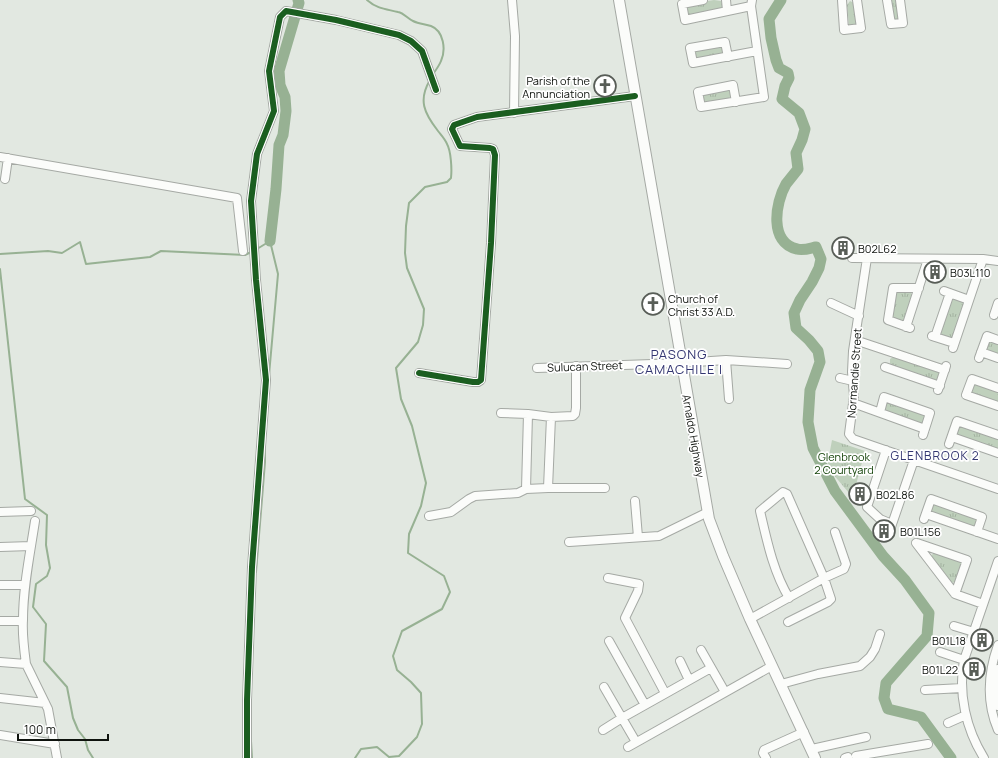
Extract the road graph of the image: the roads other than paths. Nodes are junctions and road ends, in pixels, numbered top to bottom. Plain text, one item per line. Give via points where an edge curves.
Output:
1 (512, 0) edge
2 (619, 0) edge
3 (703, 0) edge
4 (726, 0) edge
5 (851, 0) edge
6 (857, 0) edge
7 (887, 0) edge
8 (900, 0) edge
9 (842, 1) edge
10 (752, 3) edge
11 (727, 11) junction
12 (757, 52) junction
13 (728, 57) junction
14 (436, 90) dead end
15 (635, 96) junction
16 (736, 102) junction
17 (514, 113) junction
18 (4, 157) edge
19 (5, 179) dead end
20 (243, 251) dead end
21 (852, 258) dead end
22 (867, 258) junction
23 (928, 259) junction
24 (983, 259) junction
25 (998, 261) edge
26 (919, 288) junction
27 (969, 300) junction
28 (831, 303) dead end
29 (859, 316) junction
30 (855, 340) junction
31 (998, 340) edge
32 (890, 351) junction
33 (998, 358) edge
34 (726, 360) junction
35 (681, 363) junction
36 (786, 364) dead end
37 (576, 366) junction
38 (537, 368) dead end
39 (419, 373) dead end
40 (840, 378) dead end
41 (853, 381) junction
42 (998, 388) edge
43 (729, 399) dead end
44 (853, 403) junction
45 (998, 406) edge
46 (880, 412) junction
47 (501, 413) dead end
48 (528, 414) junction
49 (551, 417) junction
50 (998, 435) edge
51 (886, 450) junction
52 (998, 453) edge
53 (914, 460) junction
54 (548, 488) junction
55 (605, 488) dead end
56 (526, 489) junction
57 (998, 489) edge
58 (635, 501) dead end
59 (31, 511) dead end
60 (0, 512) edge
61 (429, 516) dead end
62 (710, 520) junction
63 (35, 521) dead end
64 (892, 524) junction
65 (836, 532) dead end
66 (977, 532) junction
67 (889, 533) dead end
68 (638, 537) junction
69 (998, 539) edge
70 (569, 542) dead end
71 (31, 546) junction
72 (0, 547) edge
73 (998, 561) edge
74 (608, 578) dead end
75 (824, 578) junction
76 (0, 585) edge
77 (25, 585) junction
78 (955, 594) junction
79 (789, 598) junction
80 (983, 604) junction
81 (750, 619) junction
82 (0, 621) edge
83 (22, 621) junction
84 (788, 622) dead end
85 (954, 626) dead end
86 (974, 632) junction
87 (880, 634) dead end
88 (609, 641) dead end
89 (998, 645) edge
90 (701, 650) dead end
91 (940, 652) dead end
92 (964, 660) junction
93 (680, 661) dead end
94 (0, 662) edge
95 (26, 664) junction
96 (772, 666) junction
97 (711, 668) junction
98 (998, 669) edge
99 (688, 680) junction
100 (781, 684) junction
101 (604, 687) dead end
102 (962, 688) junction
103 (925, 690) dead end
104 (725, 692) junction
105 (665, 693) junction
106 (0, 698) edge
107 (45, 703) junction
108 (644, 705) junction
109 (998, 706) edge
110 (966, 715) junction
111 (622, 718) junction
112 (948, 723) dead end
113 (604, 730) dead end
114 (998, 730) edge
115 (804, 732) junction
116 (0, 735) edge
117 (866, 737) dead end
118 (636, 742) junction
119 (54, 744) junction
120 (928, 744) dead end
121 (628, 747) dead end
122 (814, 754) edge
123 (852, 757) edge
124 (57, 758) edge
125 (247, 758) edge
126 (766, 758) edge
127 (845, 758) edge
128 (984, 758) edge

1 - 17 street via 515,36
2 - 15 main road, Arnaldo Highway
3 - 11 street via 682,4 684,20
4 - 11 street
5 - 9 street
6 - 9 street via 861,28 844,30
7 - 8 street via 891,24 903,23
10 - 11 street
10 - 12 street
12 - 13 street
12 - 16 street via 764,97
13 - 13 street via 693,63 690,48 725,42
14 - 125 street via 422,51 399,35 291,11 286,11 280,18 269,71 274,111 257,154 251,201 266,380 252,567
15 - 17 street
15 - 35 main road, Arnaldo Highway
16 - 16 street via 701,107 698,92 733,85
17 - 39 street via 477,117 454,125 452,129 460,146 490,148 495,155 492,243 480,382
18 - 19 street
18 - 20 street via 237,198
21 - 22 street
22 - 23 street
22 - 29 street, Normandie Street
23 - 24 street
23 - 26 street
24 - 25 street
24 - 27 street
26 - 26 street via 908,328 888,320 893,288
27 - 27 street via 953,346 933,336 947,292
28 - 29 street
29 - 30 street, Normandie Street
30 - 32 street
30 - 41 street, Normandie Street
31 - 33 street via 986,336 980,355
32 - 32 street via 946,368 939,388 884,369
34 - 35 street, Sulucan Street
34 - 36 street, Sulucan Street
34 - 43 street
35 - 37 street, Sulucan Street
35 - 62 main road, Arnaldo Highway
37 - 38 street, Sulucan Street
37 - 49 street via 575,414 568,417
40 - 41 street
41 - 44 street, Normandie Street
42 - 45 street via 972,379 966,395
44 - 46 street
44 - 51 street, Normandie Street via 849,434 853,439
46 - 46 street via 924,432 930,413 884,397
47 - 48 street
48 - 49 street
48 - 56 street
49 - 54 street
50 - 52 street via 957,421 951,440
51 - 53 street
51 - 64 street via 868,508 880,519
53 - 57 street
53 - 64 street
54 - 55 street
54 - 56 street
56 - 61 street via 518,493 475,496 451,512
58 - 68 street
59 - 60 street
62 - 68 street via 659,536
62 - 81 main road, Arnaldo Highway
63 - 71 street
64 - 67 street
65 - 75 street via 846,566
66 - 66 street via 925,517 931,499 982,517
66 - 69 street
68 - 70 street
71 - 72 street
71 - 77 street
73 - 80 street
74 - 105 street via 639,584 625,618
75 - 79 street
75 - 79 street via 787,494 782,493 760,511 772,562
75 - 84 street via 831,599
76 - 77 street
77 - 83 street
78 - 78 street via 940,574 916,543 967,560
78 - 80 street
79 - 81 street
80 - 86 street
81 - 96 main road, Arnaldo Highway
82 - 83 street
83 - 95 street
85 - 86 street
86 - 92 street
87 - 100 street via 875,650 860,666
88 - 108 street
89 - 114 street via 991,668 989,689
90 - 97 street
91 - 92 street
92 - 102 street
93 - 99 street
94 - 95 street
95 - 107 street
96 - 100 main road, Arnaldo Highway
96 - 104 street
97 - 99 street
97 - 104 street
98 - 109 street
99 - 105 street
100 - 115 main road, Arnaldo Highway
101 - 111 street
102 - 103 street
102 - 110 street
104 - 118 street
105 - 108 street
106 - 107 street
107 - 119 street
108 - 111 street
110 - 112 street
110 - 128 street via 973,739
111 - 113 street
111 - 118 street
115 - 122 main road, Arnaldo Highway
115 - 126 street via 764,750
116 - 119 street
117 - 122 street
118 - 121 street
119 - 124 street
120 - 123 street
123 - 127 street

